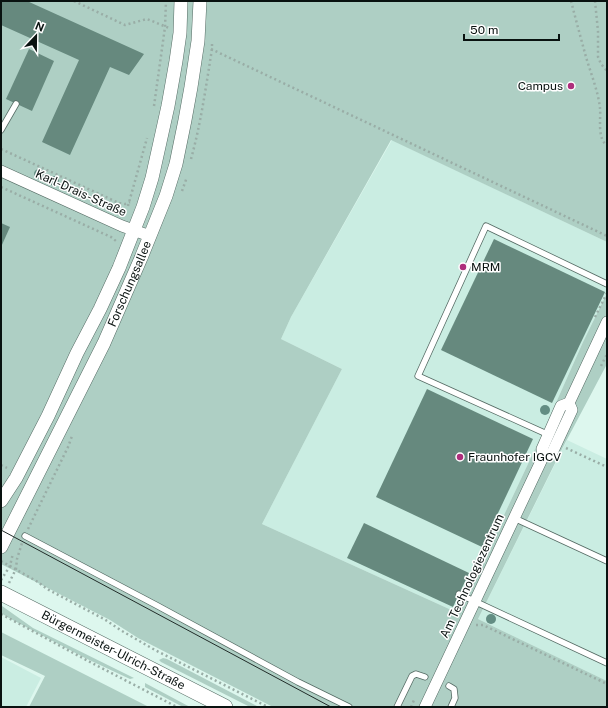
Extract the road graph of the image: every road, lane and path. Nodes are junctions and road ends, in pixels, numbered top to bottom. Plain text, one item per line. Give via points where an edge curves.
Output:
1 (74, 1) edge
2 (166, 1) edge
3 (181, 1) edge
4 (200, 1) edge
5 (571, 1) edge
6 (595, 1) edge
7 (166, 27) junction
8 (180, 33) junction
9 (198, 41) junction
10 (607, 71) edge
11 (16, 104) dead end
12 (153, 109) dead end
13 (1, 130) edge
14 (148, 131) dead end
15 (607, 145) edge
16 (1, 149) edge
17 (1, 171) edge
18 (1, 187) edge
19 (130, 202) junction
20 (128, 228) junction
21 (150, 236) junction
22 (607, 236) edge
23 (116, 241) junction
24 (115, 247) dead end
25 (607, 284) edge
26 (607, 322) edge
27 (554, 437) junction
28 (1, 465) edge
29 (607, 467) edge
30 (4, 472) dead end
31 (1, 501) edge
32 (514, 518) junction
33 (25, 536) dead end
34 (1, 547) edge
35 (1, 561) edge
36 (607, 561) edge
37 (10, 566) junction
38 (1, 580) edge
39 (1, 593) edge
40 (459, 594) dead end
41 (474, 602) junction
42 (1, 614) edge
43 (465, 620) junction
44 (607, 663) edge
45 (425, 677) dead end
46 (607, 684) edge
47 (449, 686) dead end
48 (177, 707) edge
49 (225, 707) edge
50 (268, 707) edge
51 (349, 707) edge
52 (397, 707) edge
53 (425, 707) edge
54 (451, 707) edge

1 - 7 path via 125,25 147,19
2 - 7 path
3 - 8 street, Forschungsallee
4 - 9 street, Forschungsallee
5 - 15 path via 597,94 601,138
6 - 10 path via 598,57
7 - 8 path
7 - 12 path
8 - 20 street, Forschungsallee via 168,106 150,185 143,207
9 - 21 street, Forschungsallee via 176,164
9 - 22 path
11 - 13 lane
14 - 19 path
16 - 19 path via 119,203
17 - 20 street, Karl-Drais-Straße
18 - 23 path
19 - 20 path
20 - 21 street, Karl-Drais-Straße
20 - 23 path
20 - 31 street, Forschungsallee via 119,268 100,309 48,416
21 - 34 street, Forschungsallee via 104,343
23 - 24 path
25 - 27 lane via 486,226 418,376
26 - 27 street, Am Technologiezentrum via 569,403 572,410
27 - 29 path via 564,442 564,447
27 - 32 street, Am Technologiezentrum via 552,453 543,456
28 - 30 path via 7,468
32 - 36 lane
32 - 41 street, Am Technologiezentrum
33 - 51 lane
35 - 37 path
37 - 38 path
37 - 50 path via 155,650
39 - 49 main road, Bürgermeister-Ulrich-Straße
40 - 41 lane
41 - 43 street, Am Technologiezentrum
41 - 44 lane
42 - 48 path
43 - 46 path via 477,626 483,625
43 - 53 street, Am Technologiezentrum
45 - 52 lane via 416,674 412,676
47 - 54 lane via 454,689 455,698

